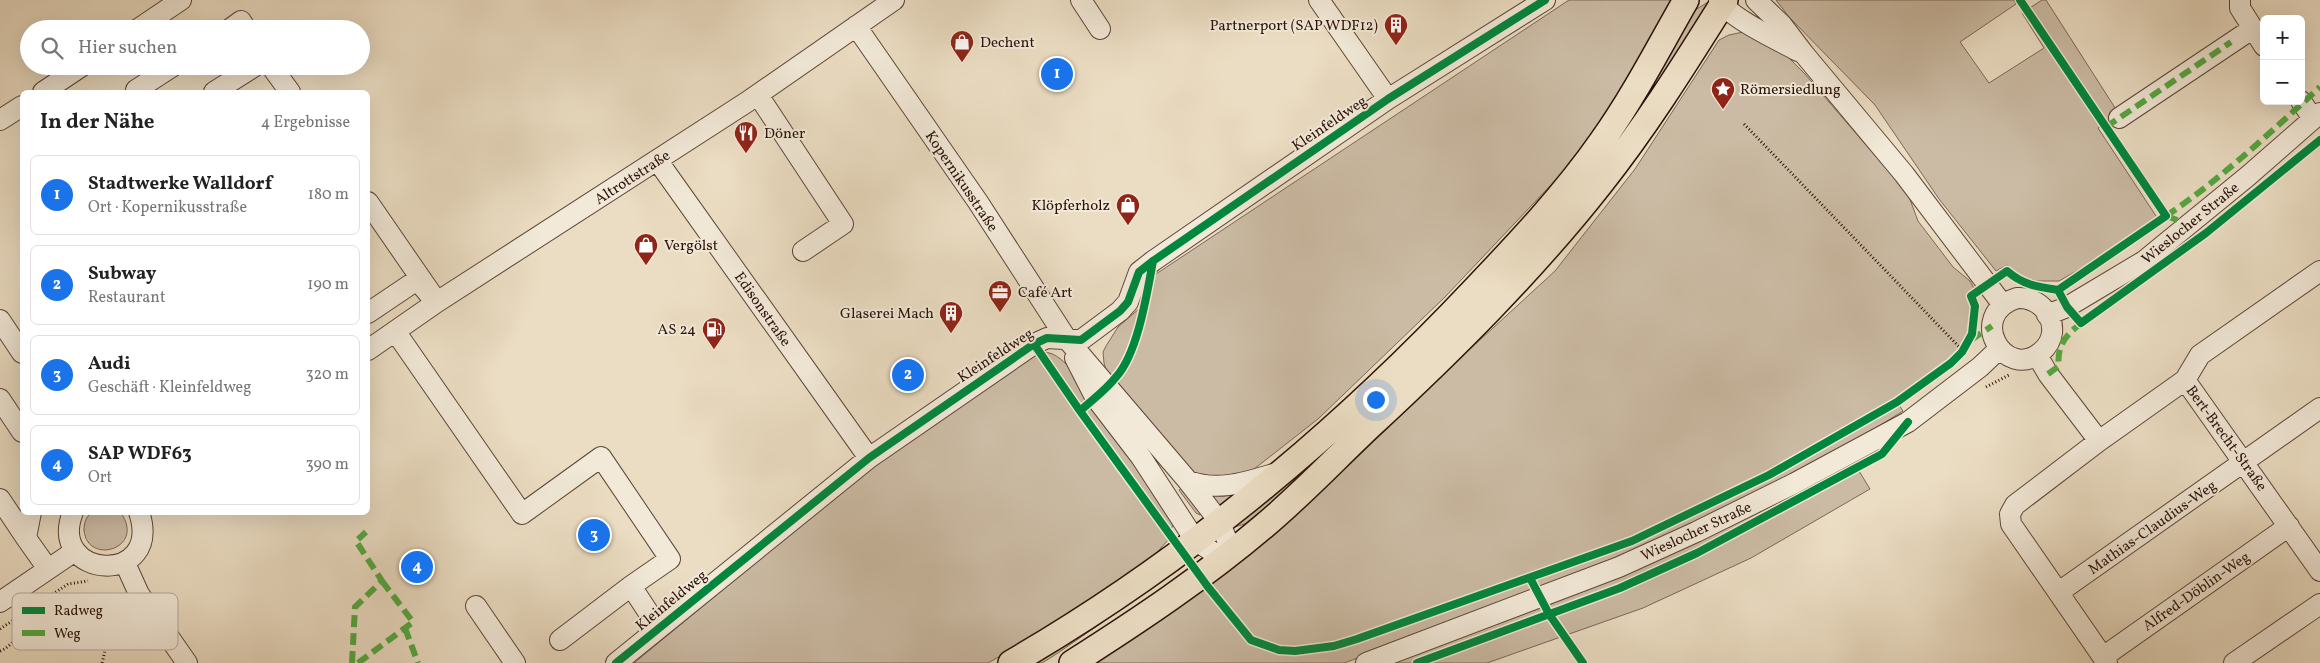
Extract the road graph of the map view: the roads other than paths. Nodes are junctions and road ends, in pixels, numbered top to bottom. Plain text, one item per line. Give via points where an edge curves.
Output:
1 (181, 0) edge
2 (894, 0) edge
3 (1081, 0) edge
4 (1319, 0) edge
5 (1545, 0) edge
6 (1686, 0) edge
7 (1756, 0) edge
8 (2240, 0) edge
9 (1722, 2) edge
10 (151, 20) edge
11 (856, 26) junction
12 (1100, 29) dead end
13 (2252, 30) junction
14 (2260, 41) edge
15 (1804, 54) junction
16 (75, 75) edge
17 (159, 75) edge
18 (241, 75) edge
19 (278, 75) edge
20 (65, 87) edge
21 (52, 90) edge
22 (136, 90) dead end
23 (217, 90) edge
24 (289, 90) edge
25 (758, 95) junction
26 (1388, 100) junction
27 (2305, 105) edge
28 (20, 107) edge
29 (2316, 116) edge
30 (2119, 118) dead end
31 (0, 120) edge
32 (657, 160) junction
33 (370, 205) edge
34 (803, 252) dead end
35 (2320, 271) edge
36 (437, 302) junction
37 (2003, 305) junction
38 (370, 312) edge
39 (2047, 315) junction
40 (0, 320) edge
41 (396, 331) junction
42 (1066, 338) junction
43 (370, 349) edge
44 (1999, 349) junction
45 (20, 350) edge
46 (2037, 355) junction
47 (2185, 380) junction
48 (0, 399) edge
49 (2320, 408) edge
50 (20, 429) edge
51 (2099, 441) junction
52 (869, 458) junction
53 (2244, 461) junction
54 (1281, 472) junction
55 (1188, 481) junction
56 (0, 499) edge
57 (30, 515) edge
58 (72, 515) edge
59 (140, 515) edge
60 (1219, 521) junction
61 (2288, 526) junction
62 (26, 538) junction
63 (1195, 540) junction
64 (75, 551) junction
65 (1228, 555) junction
66 (125, 563) junction
67 (48, 569) junction
68 (2320, 571) edge
69 (631, 586) junction
70 (2060, 592) junction
71 (13, 593) edge
72 (139, 593) edge
73 (12, 594) edge
74 (0, 602) edge
75 (2320, 604) edge
76 (476, 606) dead end
77 (658, 627) junction
78 (560, 640) dead end
79 (178, 650) edge
80 (2105, 660) edge
81 (187, 663) edge
82 (514, 663) edge
83 (616, 663) edge
84 (1011, 663) edge
85 (1072, 663) edge
86 (1366, 663) edge
87 (2234, 663) edge

1 - 10 street
2 - 11 street, Altrottstraße
3 - 12 street
4 - 26 street
5 - 26 street, Kleinfeldweg
6 - 54 main road via 1607,134 1560,195 1494,270 1422,344
7 - 15 street via 1782,25
8 - 13 street via 2240,8
9 - 15 street
9 - 65 main road via 1669,89 1601,183 1532,264 1415,386
11 - 25 street, Altrottstraße
11 - 42 street, Kopernikusstraße via 978,202
13 - 14 street
13 - 30 street
15 - 37 street via 1904,174
16 - 20 street
17 - 22 street
18 - 23 street
19 - 24 street
20 - 21 street
25 - 32 street, Altrottstraße
25 - 34 street via 843,224
26 - 42 street, Kleinfeldweg via 1153,261 1139,272 1128,302 1081,340
27 - 29 street
28 - 31 street
29 - 39 street, Wieslocher Straße via 2144,261 2067,307
32 - 36 street, Altrottstraße
32 - 52 street, Edisonstraße
33 - 36 street
35 - 47 street via 2200,355
36 - 38 street via 417,280
36 - 41 street, Altrottstraße
37 - 39 street via 2016,298 2032,300 2044,308
37 - 44 street via 1993,318 1992,326 1994,342
39 - 46 street via 2052,321 2051,337
40 - 45 street
41 - 43 street, Altrottstraße
41 - 69 street via 522,514 601,457 670,559
42 - 52 street, Kleinfeldweg via 1047,338 1034,344
42 - 55 street, Kopernikusstraße
42 - 63 street, Kopernikusstraße via 1095,397 1141,457
44 - 46 street via 2017,359
44 - 86 street, Wieslocher Straße via 1908,422 1696,532 1610,570
46 - 51 street
47 - 51 street, Bert-Brecht-Straße
47 - 53 street, Bert-Brecht-Straße
48 - 50 street
49 - 53 street, Mathias-Claudius-Weg
51 - 70 street, Bert-Brecht-Straße via 2015,505 2010,514 2012,524
52 - 77 street, Kleinfeldweg
53 - 61 street, Bert-Brecht-Straße
53 - 70 street, Mathias-Claudius-Weg
54 - 55 street via 1222,487 1201,486
54 - 60 main road
55 - 60 street, Kopernikusstraße
56 - 62 street
57 - 62 street
58 - 64 street via 70,539
59 - 66 street via 144,525 142,540 136,553
60 - 63 main road
60 - 65 street, Kopernikusstraße
61 - 68 street, Bert-Brecht-Straße
61 - 80 street, Alfred-Döblin-Weg
62 - 67 street
63 - 65 street, Kopernikusstraße
63 - 84 main road via 1096,610
64 - 66 street via 92,565 114,567
64 - 67 street
65 - 85 main road
66 - 72 street
67 - 71 street
69 - 77 street
69 - 78 street
70 - 80 street
73 - 74 street
75 - 87 street
76 - 82 street
77 - 83 street, Kleinfeldweg
79 - 81 street

